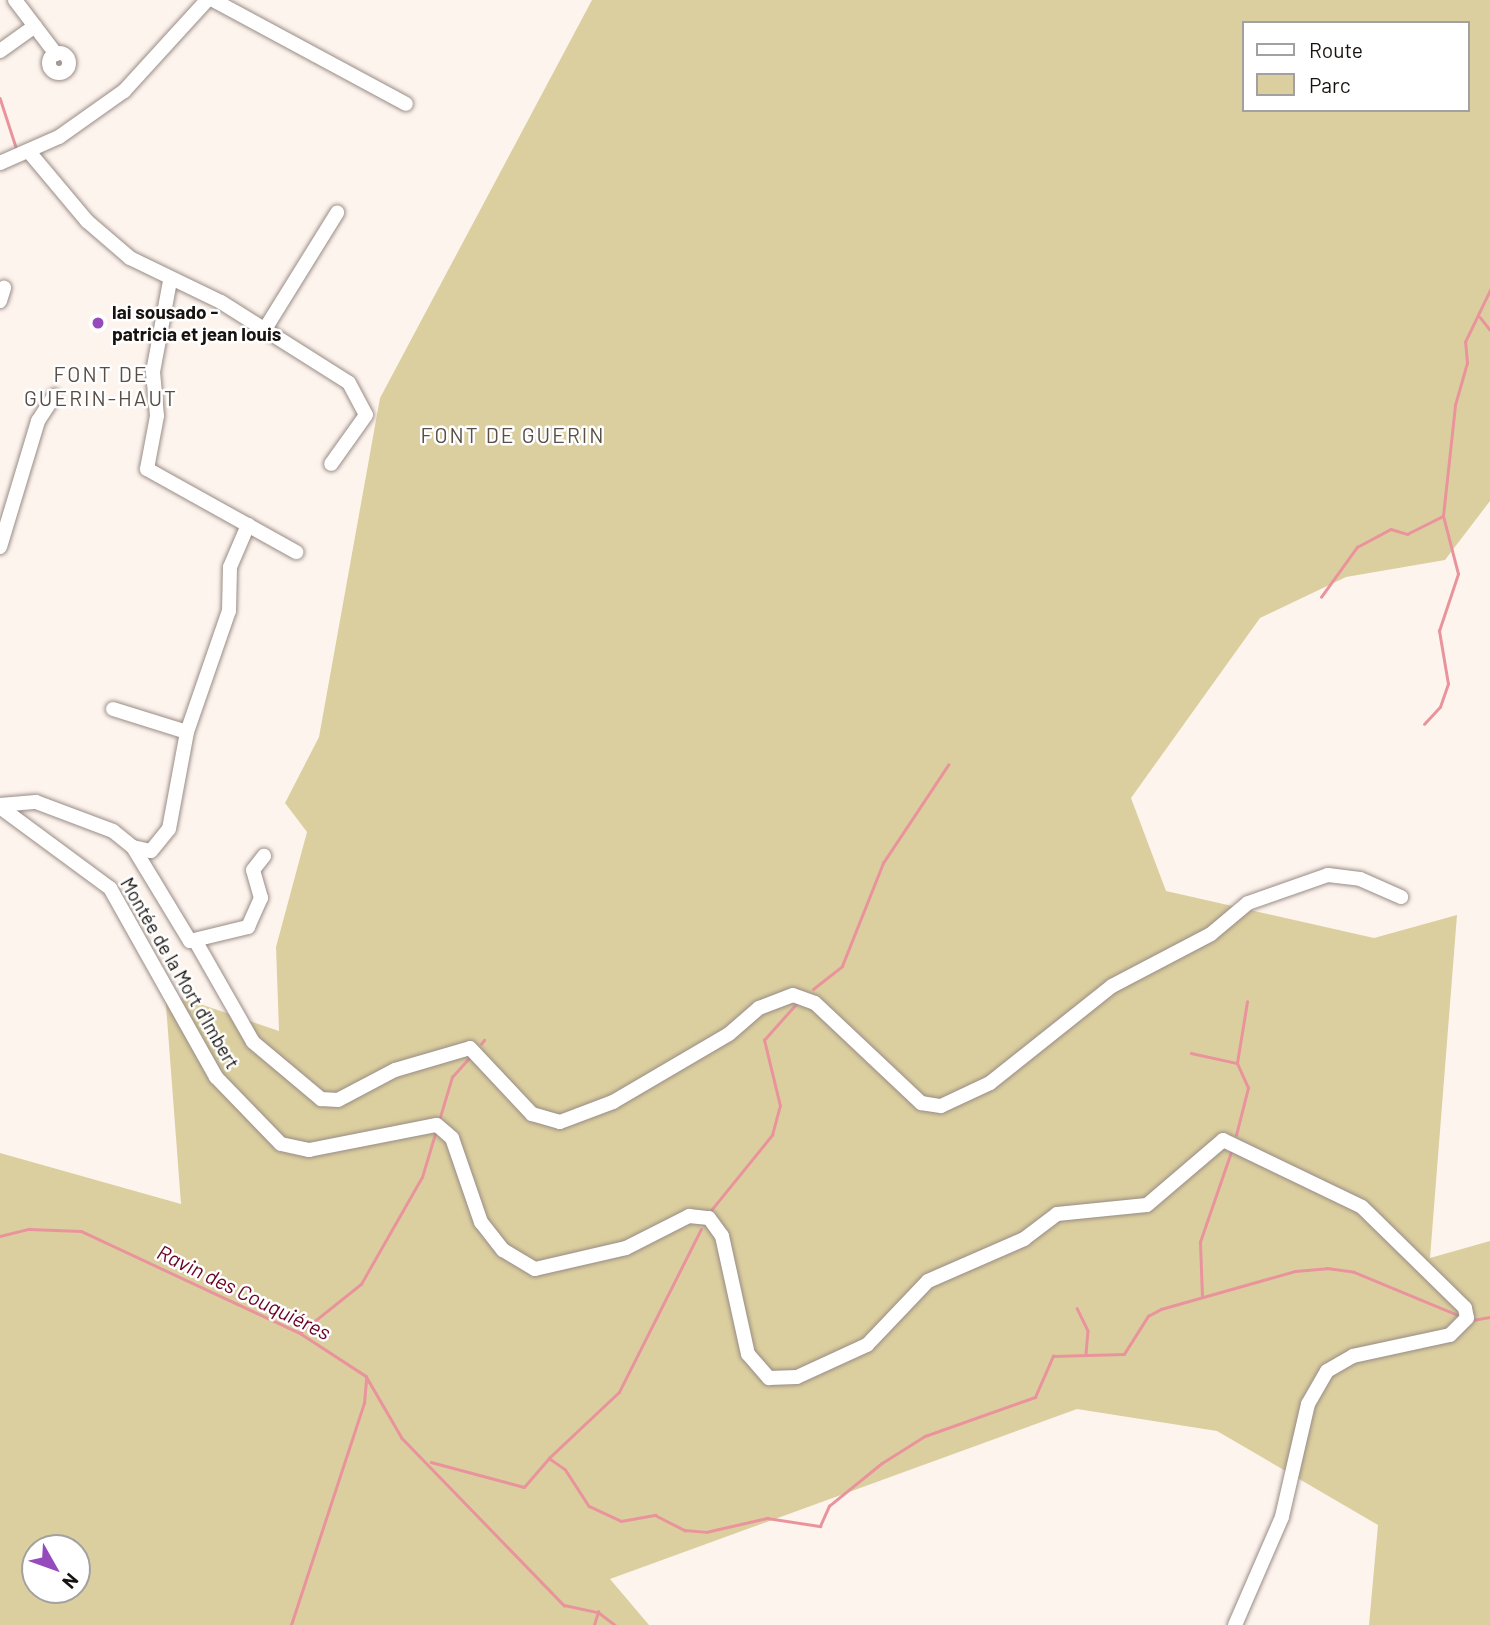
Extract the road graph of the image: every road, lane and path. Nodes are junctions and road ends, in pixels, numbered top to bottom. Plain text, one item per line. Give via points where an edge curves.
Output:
1 (15, 0) edge
2 (208, 0) edge
3 (213, 0) edge
4 (35, 26) junction
5 (0, 51) edge
6 (56, 54) dead end
7 (406, 104) dead end
8 (30, 153) junction
9 (0, 163) edge
10 (337, 213) dead end
11 (170, 281) junction
12 (265, 329) junction
13 (54, 396) dead end
14 (331, 464) dead end
15 (248, 525) junction
16 (0, 547) edge
17 (296, 552) dead end
18 (113, 709) dead end
19 (187, 732) junction
20 (0, 806) edge
21 (133, 847) junction
22 (264, 856) dead end
23 (1401, 897) dead end
24 (196, 942) junction
25 (1235, 1625) edge

1 - 4 street
2 - 8 street via 124,91
3 - 7 street
4 - 5 street
4 - 6 street
8 - 9 street
8 - 11 street via 106,240
10 - 12 street
11 - 12 street
11 - 15 street via 153,372 157,416 147,469
12 - 14 street via 335,370 365,406 362,426
13 - 16 street via 38,421
15 - 17 street
15 - 19 street via 230,567 229,611
18 - 19 street
19 - 21 street via 164,839 148,852
20 - 21 street via 29,802 80,815
20 - 25 street, Montée de la Mort d'Imbert via 110,888 216,1077 281,1144 309,1150 437,1125 452,1138 486,1230 514,1259 535,1269 626,1248 689,1216 709,1218 722,1236 748,1354 769,1378 797,1377 867,1345 928,1281 1024,1240 1057,1214 1147,1205 1223,1140 1362,1208 1465,1308 1458,1331 1353,1356 1327,1371 1308,1404 1282,1517
21 - 24 street via 183,934
22 - 24 street via 253,870 261,898 248,927
23 - 24 street via 1360,879 1328,876 1248,903 1211,934 1112,986 1034,1042 1000,1077 941,1107 921,1103 815,1003 793,995 760,1008 729,1034 613,1102 560,1122 533,1114 478,1052 465,1048 395,1070 338,1100 321,1099 253,1042

